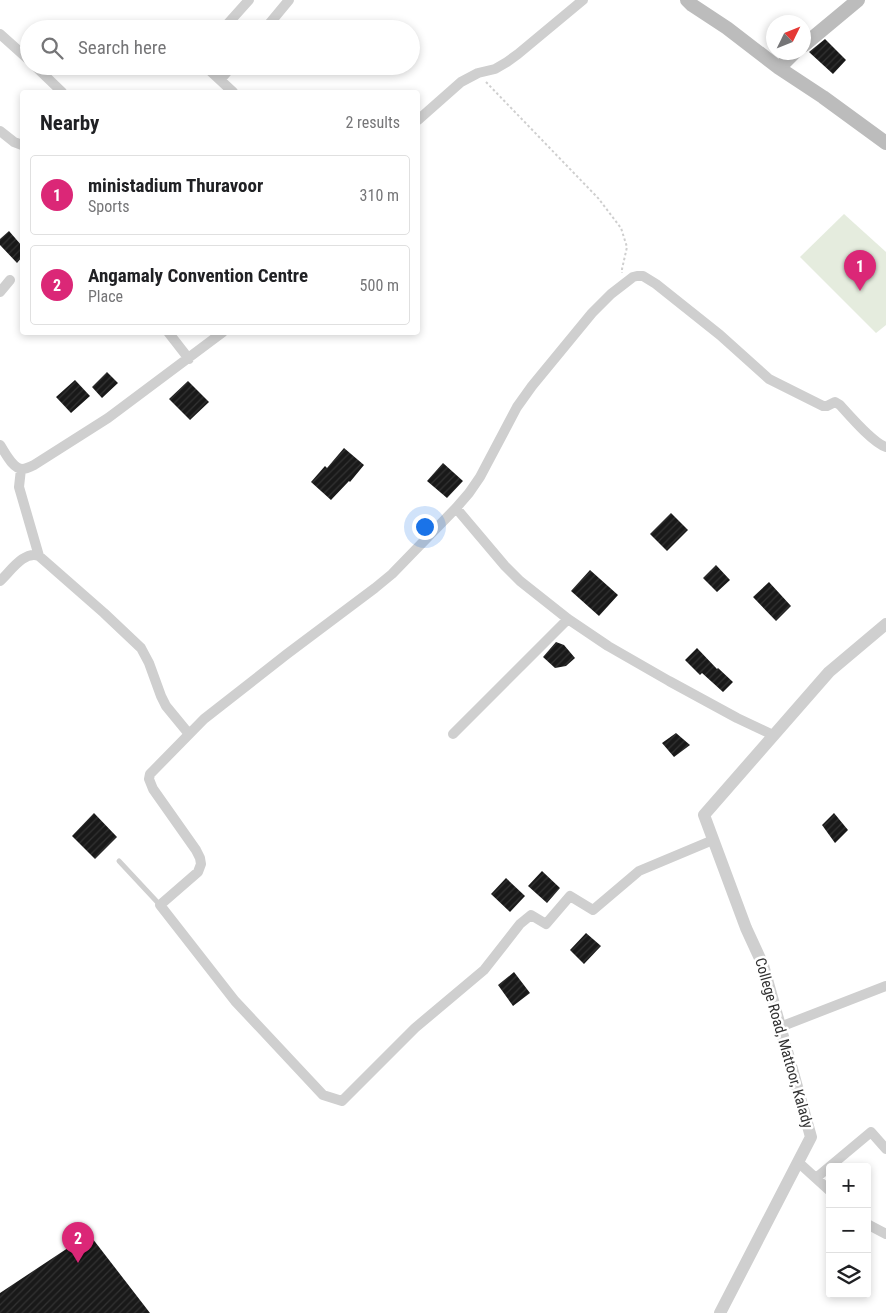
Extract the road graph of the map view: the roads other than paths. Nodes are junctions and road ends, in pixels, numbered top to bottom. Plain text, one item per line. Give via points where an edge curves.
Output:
1 (249, 0) edge
2 (289, 0) edge
3 (583, 0) edge
4 (687, 0) edge
5 (858, 0) edge
6 (231, 20) edge
7 (272, 20) edge
8 (0, 34) edge
9 (811, 39) edge
10 (20, 52) edge
11 (788, 60) edge
12 (779, 68) junction
13 (45, 75) edge
14 (215, 75) edge
15 (224, 75) edge
16 (220, 80) junction
17 (60, 90) edge
18 (231, 90) edge
19 (420, 118) edge
20 (0, 131) edge
21 (886, 143) edge
22 (20, 144) edge
23 (10, 280) dead end
24 (0, 292) edge
25 (170, 335) edge
26 (219, 335) edge
27 (189, 359) junction
28 (0, 445) edge
29 (886, 447) edge
30 (21, 469) junction
31 (456, 508) junction
32 (39, 556) junction
33 (0, 581) edge
34 (568, 619) junction
35 (886, 624) edge
36 (189, 734) junction
37 (453, 734) dead end
38 (773, 735) junction
39 (713, 840) junction
40 (119, 861) dead end
41 (160, 905) junction
42 (886, 986) edge
43 (780, 1027) junction
44 (886, 1149) edge
45 (798, 1162) junction
46 (816, 1178) junction
47 (826, 1187) edge
48 (871, 1226) edge
49 (886, 1234) edge
50 (720, 1313) edge

1 - 6 street
2 - 7 street
3 - 19 street via 507,62 461,82
4 - 12 main road
5 - 9 main road
8 - 10 street
11 - 12 main road
12 - 21 main road
13 - 17 street
14 - 16 street
15 - 16 street
16 - 18 street
20 - 22 street
23 - 24 street
25 - 27 street
26 - 27 street
27 - 30 street via 75,440 34,465
28 - 30 street
29 - 31 street via 835,402 823,406 769,379 677,300 644,276 637,276 611,294 592,313 542,374 517,407 480,477
30 - 32 street via 19,487
31 - 34 street via 515,576
31 - 36 street via 376,588 204,719
32 - 33 street via 22,559
32 - 36 street via 141,648 166,706
34 - 37 street
34 - 38 street via 669,682
35 - 38 street, College Road, Mattoor, Kalady via 829,672
36 - 41 street via 150,774 149,779 153,790 196,850 201,864 198,872
38 - 39 street, College Road, Mattoor, Kalady via 704,815
39 - 41 street via 639,871 593,910 570,896 546,924 531,915 520,924 484,970 415,1028 342,1101 323,1094 235,1001
39 - 43 street, College Road, Mattoor, Kalady via 763,965
40 - 41 lane
42 - 43 street
43 - 45 street, College Road, Mattoor, Kalady via 811,1137
44 - 46 street via 871,1132
45 - 46 street
45 - 50 street, College Road, Mattoor, Kalady
46 - 47 street
48 - 49 street

